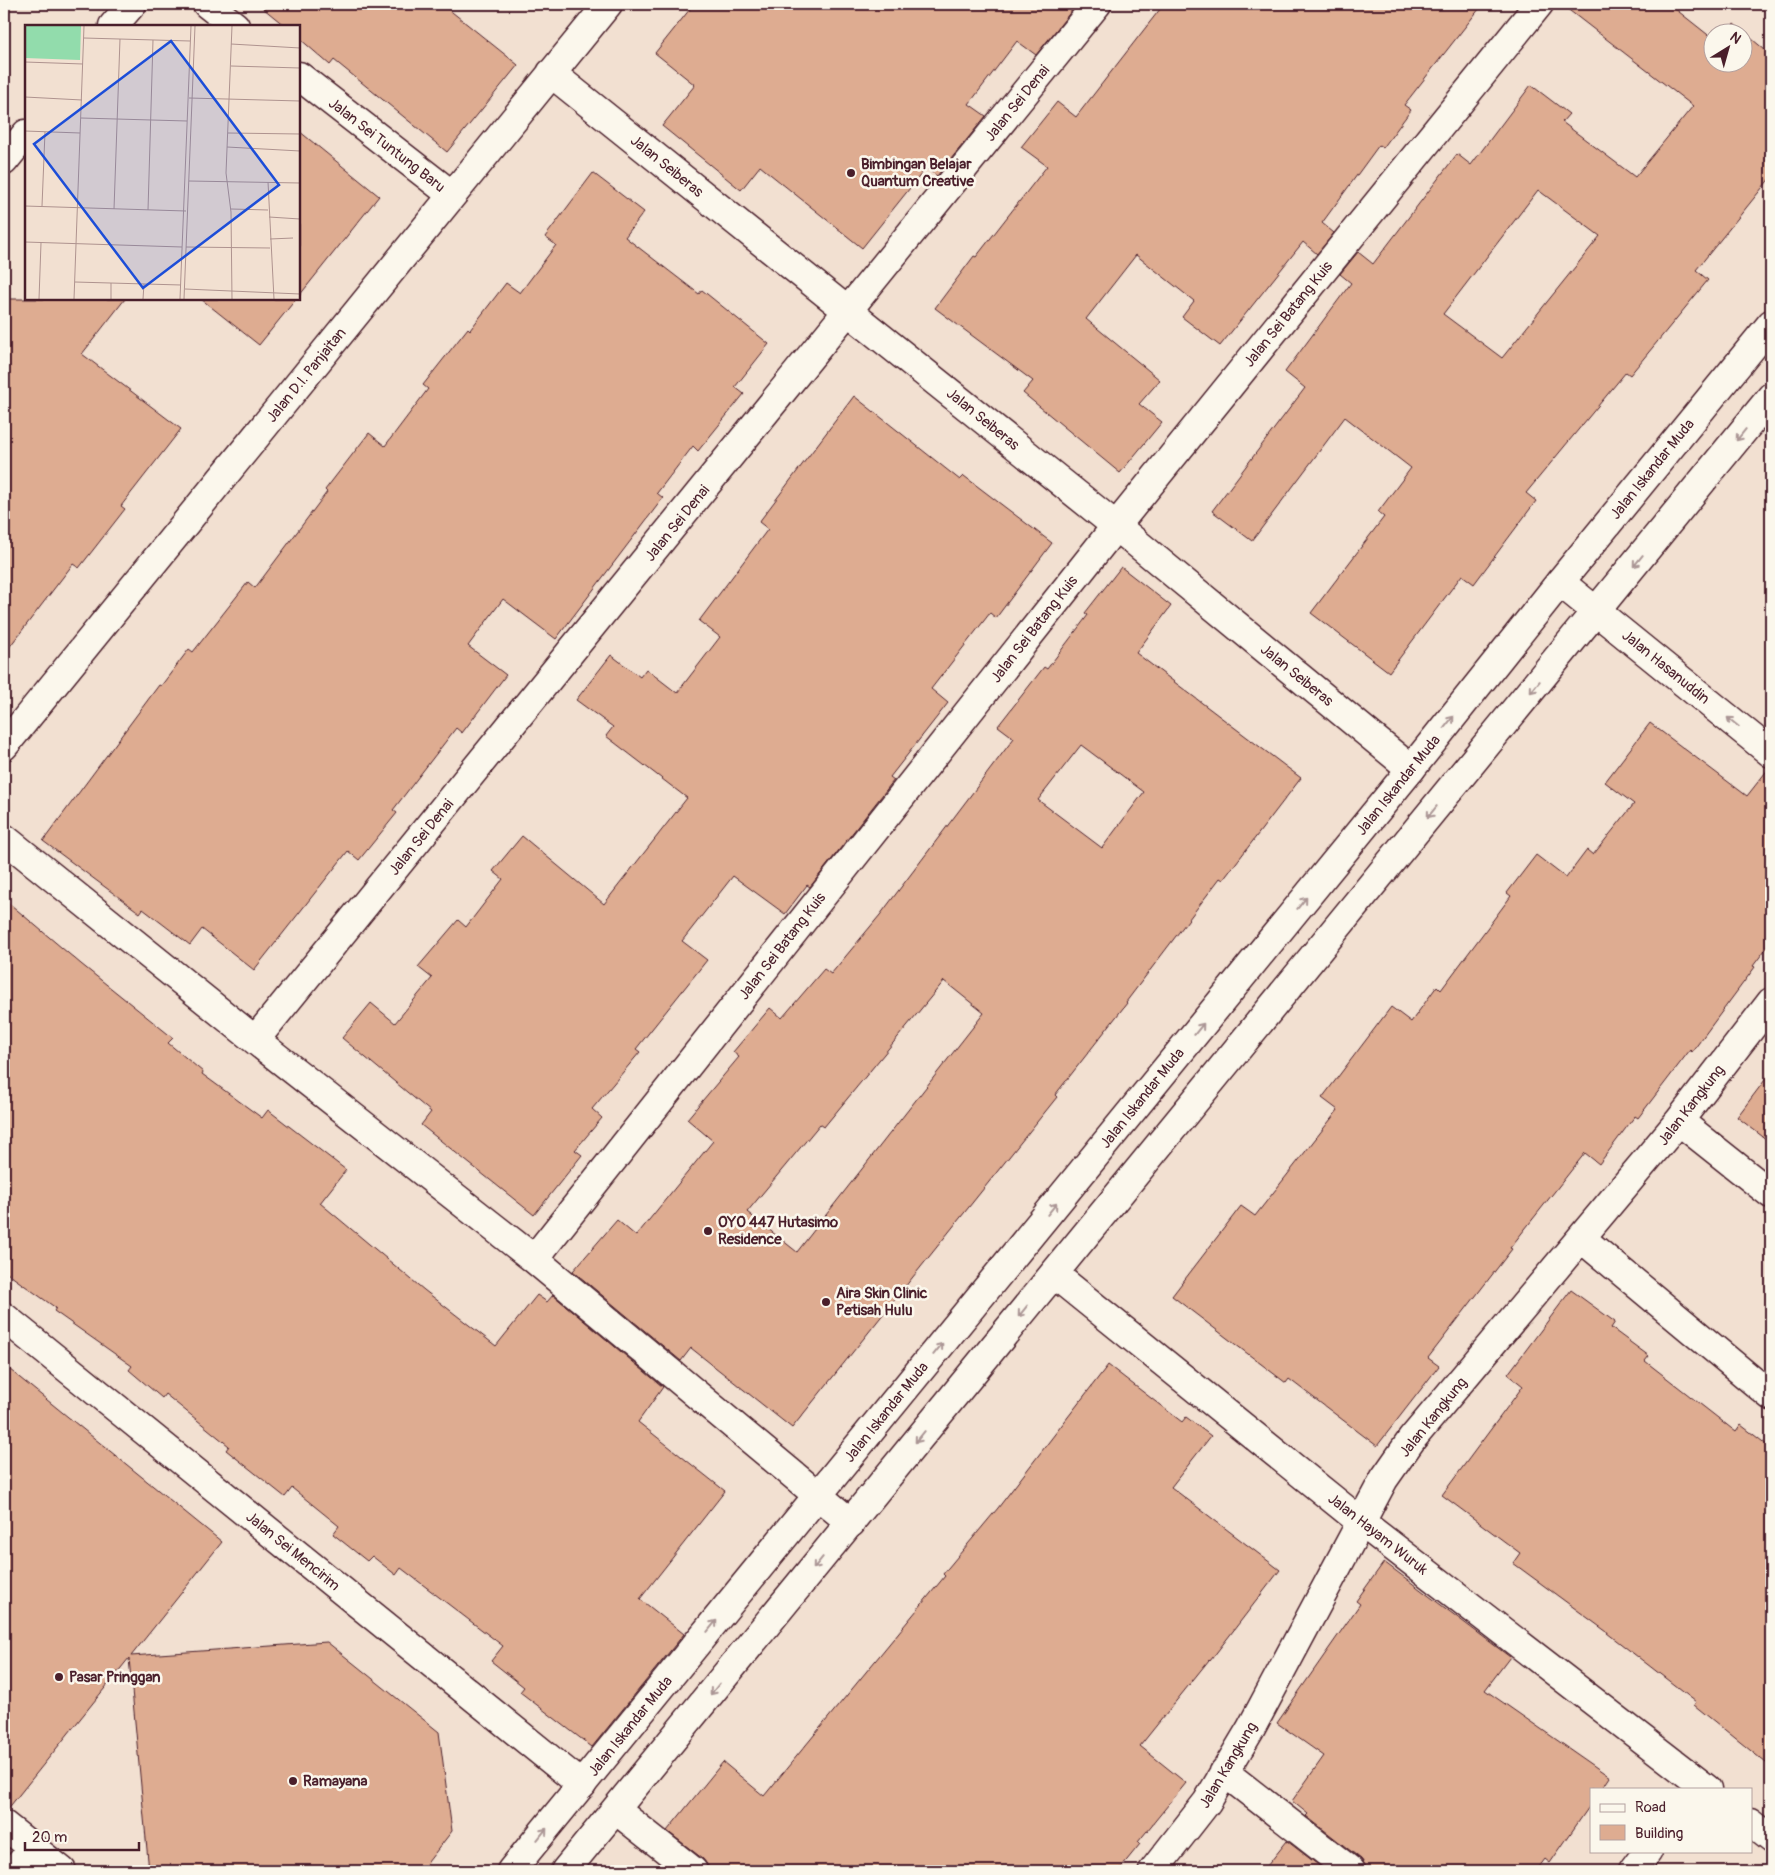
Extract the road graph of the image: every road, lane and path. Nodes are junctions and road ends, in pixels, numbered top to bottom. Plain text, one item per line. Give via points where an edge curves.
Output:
1 (132, 4) edge
2 (207, 4) edge
3 (608, 4) edge
4 (1097, 4) edge
5 (1539, 4) edge
6 (115, 25) edge
7 (235, 25) edge
8 (551, 73) junction
9 (300, 77) edge
10 (25, 135) edge
11 (4, 161) edge
12 (452, 195) junction
13 (849, 311) junction
14 (1771, 324) edge
15 (1771, 397) edge
16 (1116, 526) junction
17 (1560, 582) junction
18 (1597, 611) junction
19 (4, 746) edge
20 (1771, 752) edge
21 (1411, 769) junction
22 (4, 838) edge
23 (1771, 1002) edge
24 (255, 1040) junction
25 (1679, 1121) junction
26 (1771, 1194) edge
27 (1581, 1238) junction
28 (534, 1259) junction
29 (1054, 1274) junction
30 (4, 1317) edge
31 (1771, 1396) edge
32 (819, 1495) junction
33 (851, 1522) junction
34 (1361, 1522) junction
35 (1224, 1772) junction
36 (582, 1785) junction
37 (1699, 1786) edge
38 (616, 1810) junction
39 (1752, 1824) edge
40 (4, 1825) edge
41 (1771, 1839) edge
42 (33, 1849) junction
43 (1647, 1852) edge
44 (14, 1871) edge
45 (62, 1871) edge
46 (512, 1871) edge
47 (565, 1871) edge
48 (693, 1871) edge
49 (1153, 1871) edge
50 (1351, 1871) edge
51 (1633, 1871) edge

1 - 6 street
2 - 7 street
3 - 8 street, Jalan D.I. Panjaitan
4 - 13 street, Jalan Sei Denai
5 - 16 street, Jalan Sei Batang Kuis
8 - 12 street, Jalan D.I. Panjaitan
8 - 13 street, Jalan Seiberas
9 - 12 street, Jalan Sei Tuntung Baru
10 - 11 street
12 - 19 street, Jalan D.I. Panjaitan
13 - 16 street, Jalan Seiberas
13 - 24 street, Jalan Sei Denai
14 - 17 street, Jalan Iskandar Muda
15 -> 18 street
16 - 21 street, Jalan Seiberas
16 - 28 street, Jalan Sei Batang Kuis
17 - 18 street, Jalan Hasanuddin
21 -> 17 street, Jalan Iskandar Muda
20 -> 18 street, Jalan Hasanuddin
18 -> 29 street
32 -> 21 street, Jalan Iskandar Muda
22 - 24 street
23 - 25 street, Jalan Kangkung
24 - 28 street
25 - 26 street
25 - 27 street, Jalan Kangkung
27 - 31 street
27 - 34 street, Jalan Kangkung via 1412,1439 1384,1479
28 - 32 street
29 -> 33 street
29 - 34 street, Jalan Hayam Wuruk
30 - 36 street, Jalan Sei Mencirim
32 - 33 street
36 -> 32 street, Jalan Iskandar Muda
33 -> 38 street
34 - 35 street, Jalan Kangkung via 1250,1730
34 - 37 street, Jalan Hayam Wuruk
35 - 49 street, Jalan Kangkung via 1207,1802
35 - 50 street
46 -> 36 street, Jalan Iskandar Muda
38 - 47 street
38 - 48 street
39 - 41 street
40 - 42 street
42 - 44 street
42 - 45 street
43 - 51 street

